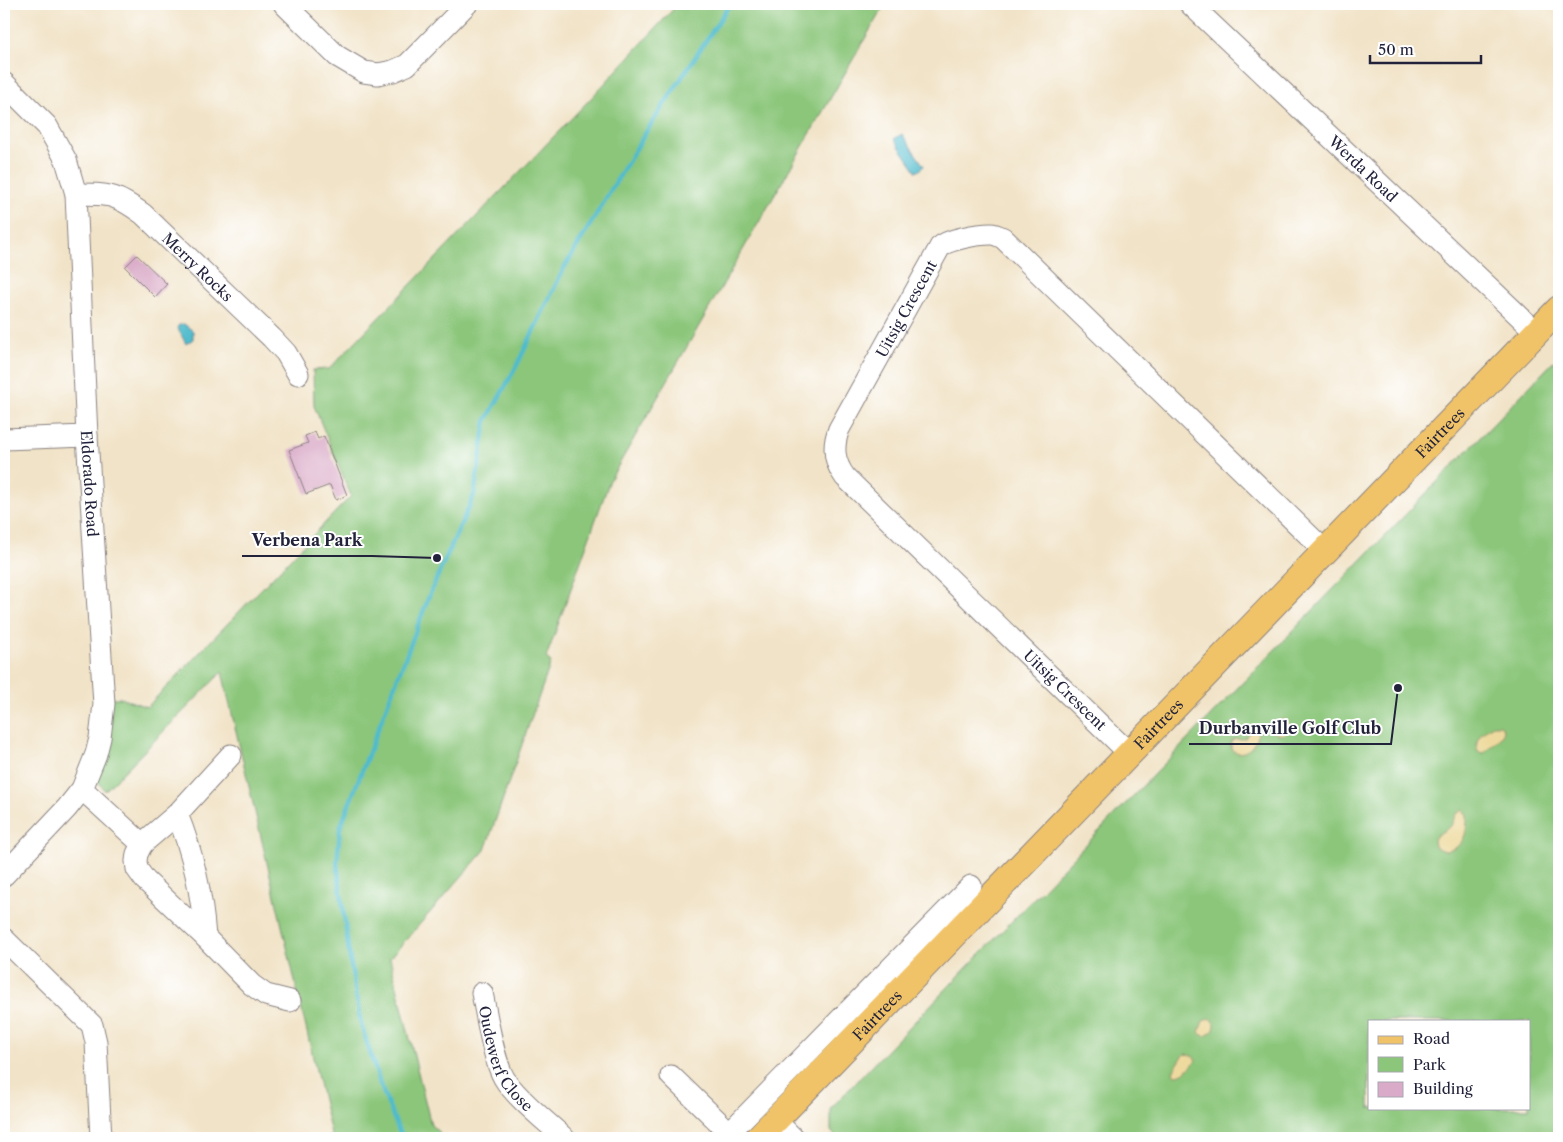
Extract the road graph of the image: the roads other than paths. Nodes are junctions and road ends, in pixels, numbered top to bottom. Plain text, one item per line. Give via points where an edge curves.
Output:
1 (284, 4) edge
2 (467, 4) edge
3 (1190, 4) edge
4 (4, 83) edge
5 (76, 194) junction
6 (1559, 309) edge
7 (1536, 332) junction
8 (298, 374) dead end
9 (87, 436) junction
10 (4, 439) edge
11 (1326, 552) junction
12 (1130, 754) junction
13 (230, 755) dead end
14 (82, 789) junction
15 (177, 814) junction
16 (142, 844) junction
17 (4, 874) edge
18 (971, 886) dead end
19 (205, 937) junction
20 (4, 939) edge
21 (905, 970) junction
22 (482, 993) dead end
23 (290, 1001) dead end
24 (671, 1076) dead end
25 (776, 1132) edge
26 (727, 1136) edge
27 (101, 1138) edge
28 (564, 1138) edge

1 - 2 street via 338,56 364,72 378,74 406,65
3 - 7 street, Werda Road
4 - 5 street, Eldorado Road via 48,126 66,160
5 - 8 street, Merry Rocks via 113,196 143,214 272,338 286,353
5 - 9 street, Eldorado Road
6 - 7 main road, Fairtrees
7 - 11 main road, Fairtrees
9 - 10 street
9 - 14 street, Eldorado Road via 104,704 96,754
11 - 12 main road, Fairtrees
11 - 12 street, Uitsig Crescent via 1003,238 992,234 948,241 940,247 839,429 834,450 837,464 845,477
12 - 21 main road, Fairtrees
13 - 15 street
14 - 16 street
14 - 17 street, Eldorado Road
15 - 16 street
15 - 19 street via 197,878
16 - 19 street via 136,861 141,875
18 - 21 street
19 - 23 street via 252,985 266,995
20 - 27 street via 92,1025 96,1042
21 - 25 main road, Fairtrees
21 - 26 street
22 - 28 street, Oudewerf Close via 505,1080
24 - 26 street

